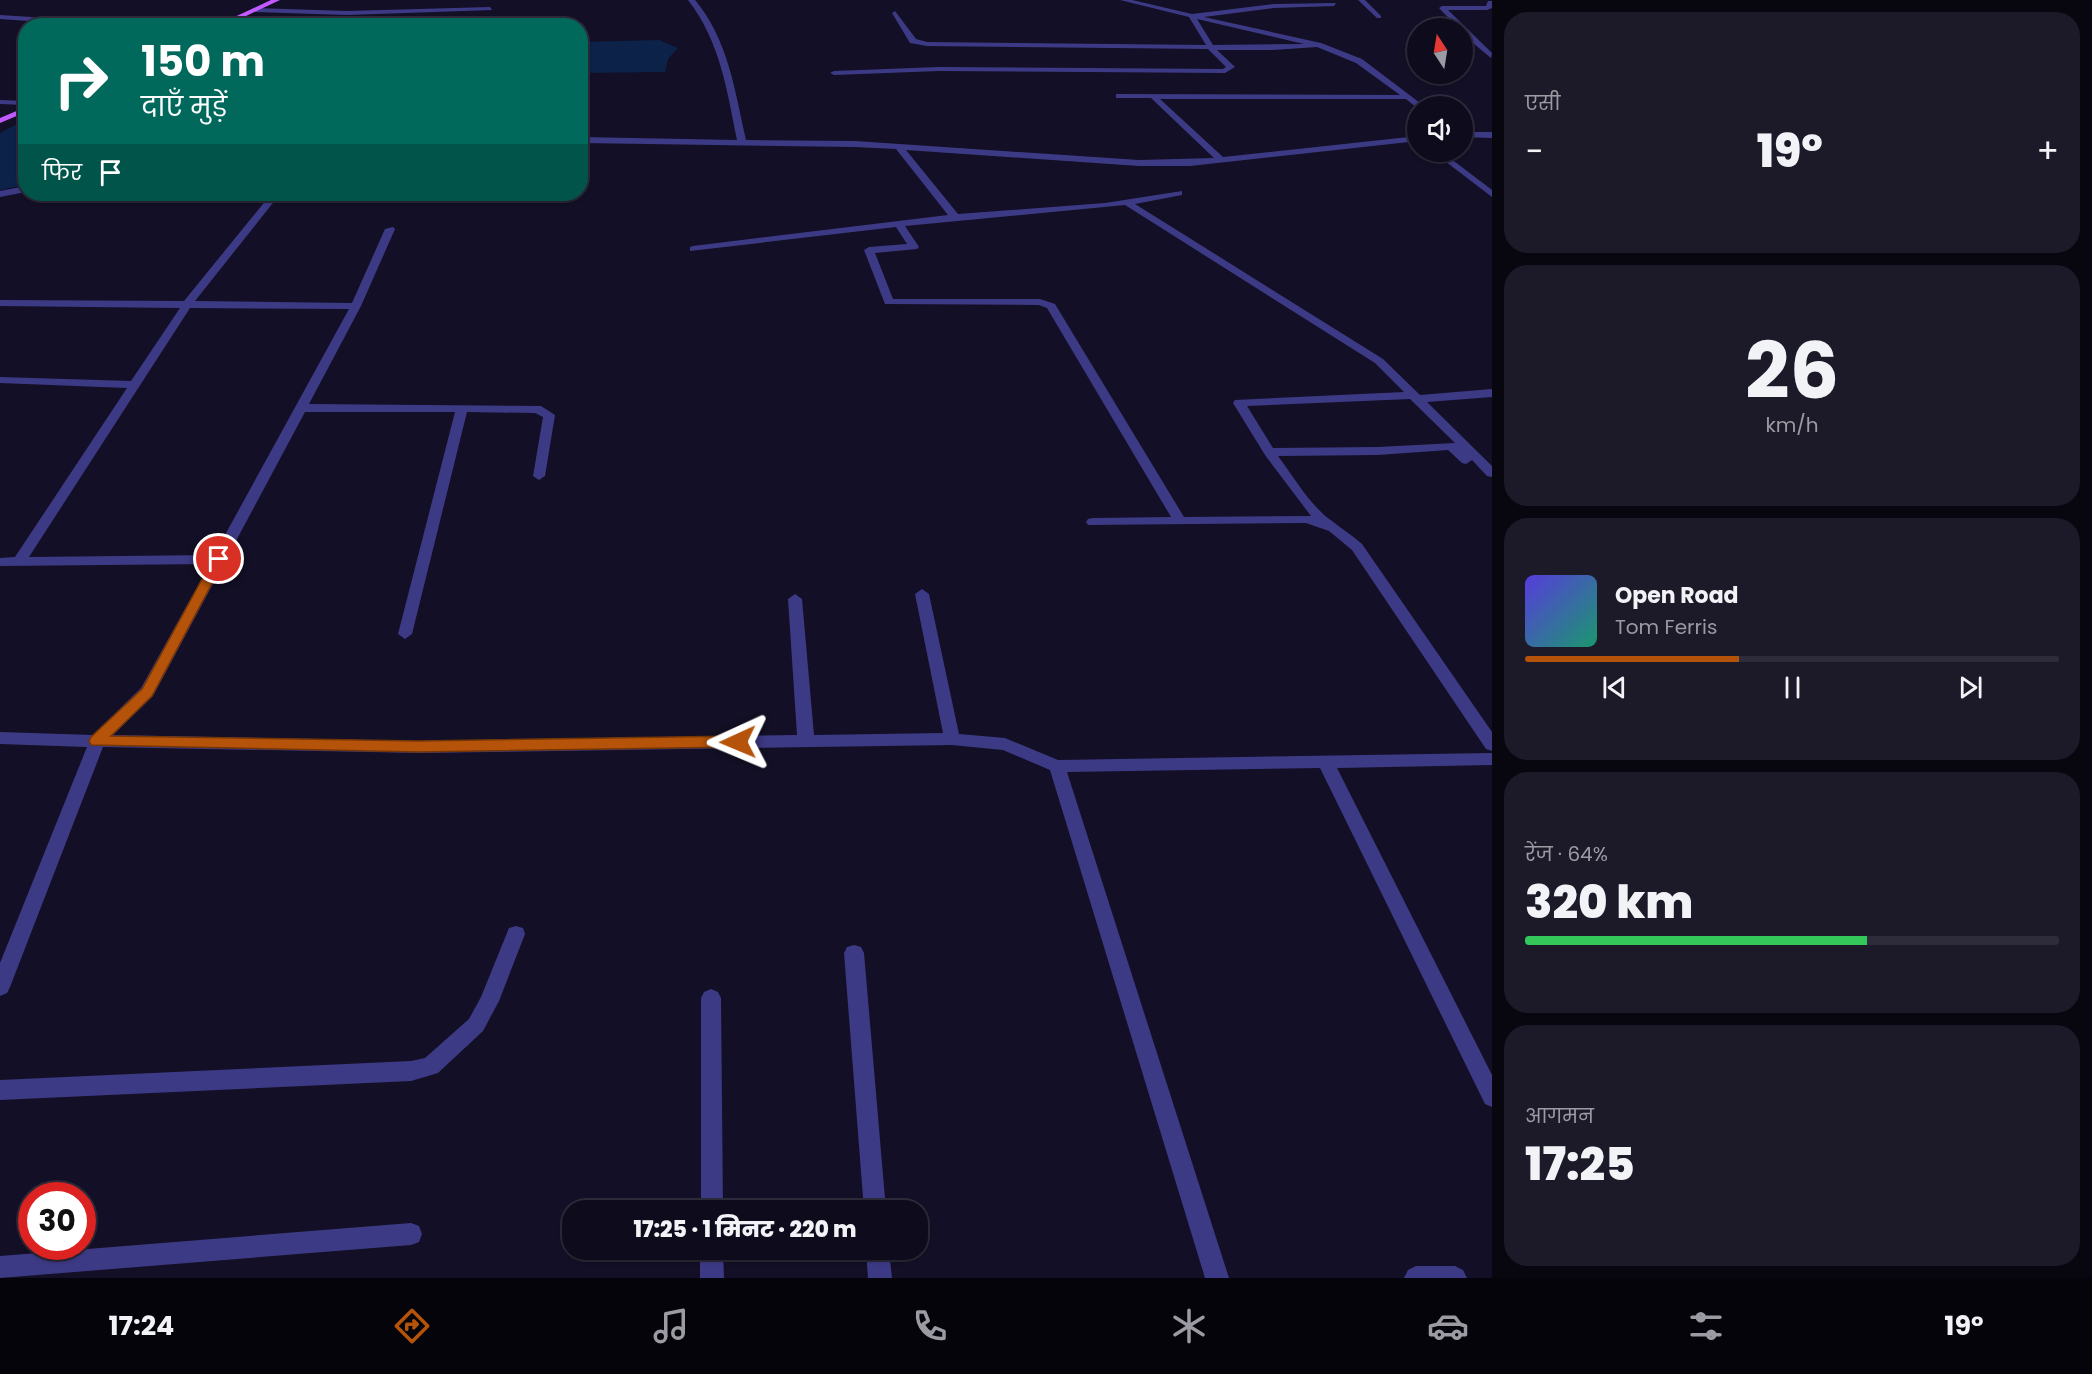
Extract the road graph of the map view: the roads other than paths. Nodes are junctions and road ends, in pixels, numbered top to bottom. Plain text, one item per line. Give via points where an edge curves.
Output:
1 (277, 0) edge
2 (692, 0) edge
3 (1123, 0) edge
4 (1361, 0) edge
5 (1490, 2) dead end
6 (1334, 4) dead end
7 (490, 9) dead end
8 (255, 10) junction
9 (895, 13) dead end
10 (1192, 16) junction
11 (0, 17) edge
12 (1379, 17) dead end
13 (18, 18) edge
14 (236, 18) edge
15 (1452, 18) edge
16 (1473, 40) edge
17 (1482, 40) dead end
18 (1473, 41) edge
19 (1318, 45) junction
20 (1179, 47) junction
21 (1211, 48) junction
22 (1188, 55) dead end
23 (1491, 56) edge
24 (1196, 63) dead end
25 (1204, 71) junction
26 (834, 73) dead end
27 (1119, 96) dead end
28 (1153, 96) junction
29 (1407, 97) joint
30 (0, 102) edge
31 (18, 103) edge
32 (18, 112) edge
33 (0, 120) edge
34 (1473, 134) edge
35 (1492, 135) edge
36 (1407, 139) edge
37 (588, 140) edge
38 (742, 142) junction
39 (899, 147) junction
40 (1220, 159) junction
41 (1450, 162) edge
42 (18, 191) edge
43 (1179, 193) dead end
44 (0, 194) edge
45 (1492, 194) edge
46 (270, 201) edge
47 (1126, 202) junction
48 (955, 218) junction
49 (900, 225) junction
50 (390, 228) dead end
51 (693, 249) dead end
52 (0, 303) edge
53 (188, 303) junction
54 (356, 306) junction
55 (0, 380) edge
56 (134, 385) junction
57 (1492, 393) edge
58 (1416, 397) junction
59 (301, 408) junction
60 (462, 408) junction
61 (1269, 452) junction
62 (1487, 462) edge
63 (1492, 472) edge
64 (538, 476) dead end
65 (1180, 521) junction
66 (1093, 522) dead end
67 (1325, 522) junction
68 (219, 559) junction
69 (0, 562) edge
70 (19, 562) junction
71 (922, 594) dead end
72 (795, 599) dead end
73 (405, 634) dead end
74 (0, 738) edge
75 (952, 739) junction
76 (97, 741) junction
77 (806, 741) junction
78 (1492, 745) edge
79 (1492, 759) edge
80 (1325, 761) junction
81 (1057, 766) junction
82 (516, 934) dead end
83 (854, 952) dead end
84 (0, 987) edge
85 (711, 998) dead end
86 (0, 1090) edge
87 (1492, 1097) edge
88 (712, 1200) edge
89 (874, 1200) edge
90 (411, 1234) dead end
91 (712, 1260) edge
92 (879, 1260) edge
93 (0, 1268) edge
94 (712, 1278) edge
95 (880, 1278) edge
96 (1217, 1278) edge
97 (1416, 1278) edge
98 (1455, 1278) edge

1 - 8 main road
2 - 38 street via 704,12 715,36
3 - 10 street
4 - 12 street
5 - 15 street via 1491,6 1486,8 1442,8
6 - 10 street via 1274,6
7 - 8 street via 347,13
8 - 14 main road
9 - 20 street via 913,41 927,44
10 - 19 street
10 - 21 street
11 - 13 street
16 - 17 street
18 - 23 street
19 - 21 street
19 - 29 street via 1359,61
20 - 21 street
20 - 22 street
21 - 25 street via 1230,68
24 - 25 street
25 - 26 street via 939,69
27 - 28 street
28 - 29 street
28 - 40 street
30 - 31 street
32 - 33 main road
34 - 35 street
36 - 40 street
37 - 38 street
38 - 39 street
39 - 40 street via 1089,162 1190,163
39 - 48 street
41 - 45 street
42 - 44 street
43 - 47 street
46 - 53 street
47 - 48 street
47 - 58 street via 1379,361
48 - 49 street
49 - 51 street
49 - 65 street via 914,247 869,250 889,302 1040,302 1051,306
50 - 54 street
52 - 53 street
53 - 54 street
53 - 56 street
54 - 59 street
55 - 56 street
56 - 70 street
57 - 58 street
58 - 61 street via 1239,403
58 - 62 street
59 - 60 street
59 - 68 street
60 - 64 street via 544,410 549,415
60 - 73 street
61 - 62 street via 1451,446 1469,462
61 - 67 street
62 - 63 street
65 - 66 street
65 - 67 street
67 - 78 street via 1335,526 1357,547
68 - 70 street
68 - 76 street via 147,692
69 - 70 street
71 - 75 street
72 - 77 street
74 - 76 street
75 - 77 street
75 - 81 street via 1005,744
76 - 77 street via 419,747
76 - 84 street
79 - 80 street
80 - 81 street
80 - 87 street
81 - 96 street
82 - 86 street via 476,1025 431,1065 411,1071
83 - 89 street
85 - 88 street
90 - 93 street
91 - 94 street
92 - 95 street
97 - 98 street

